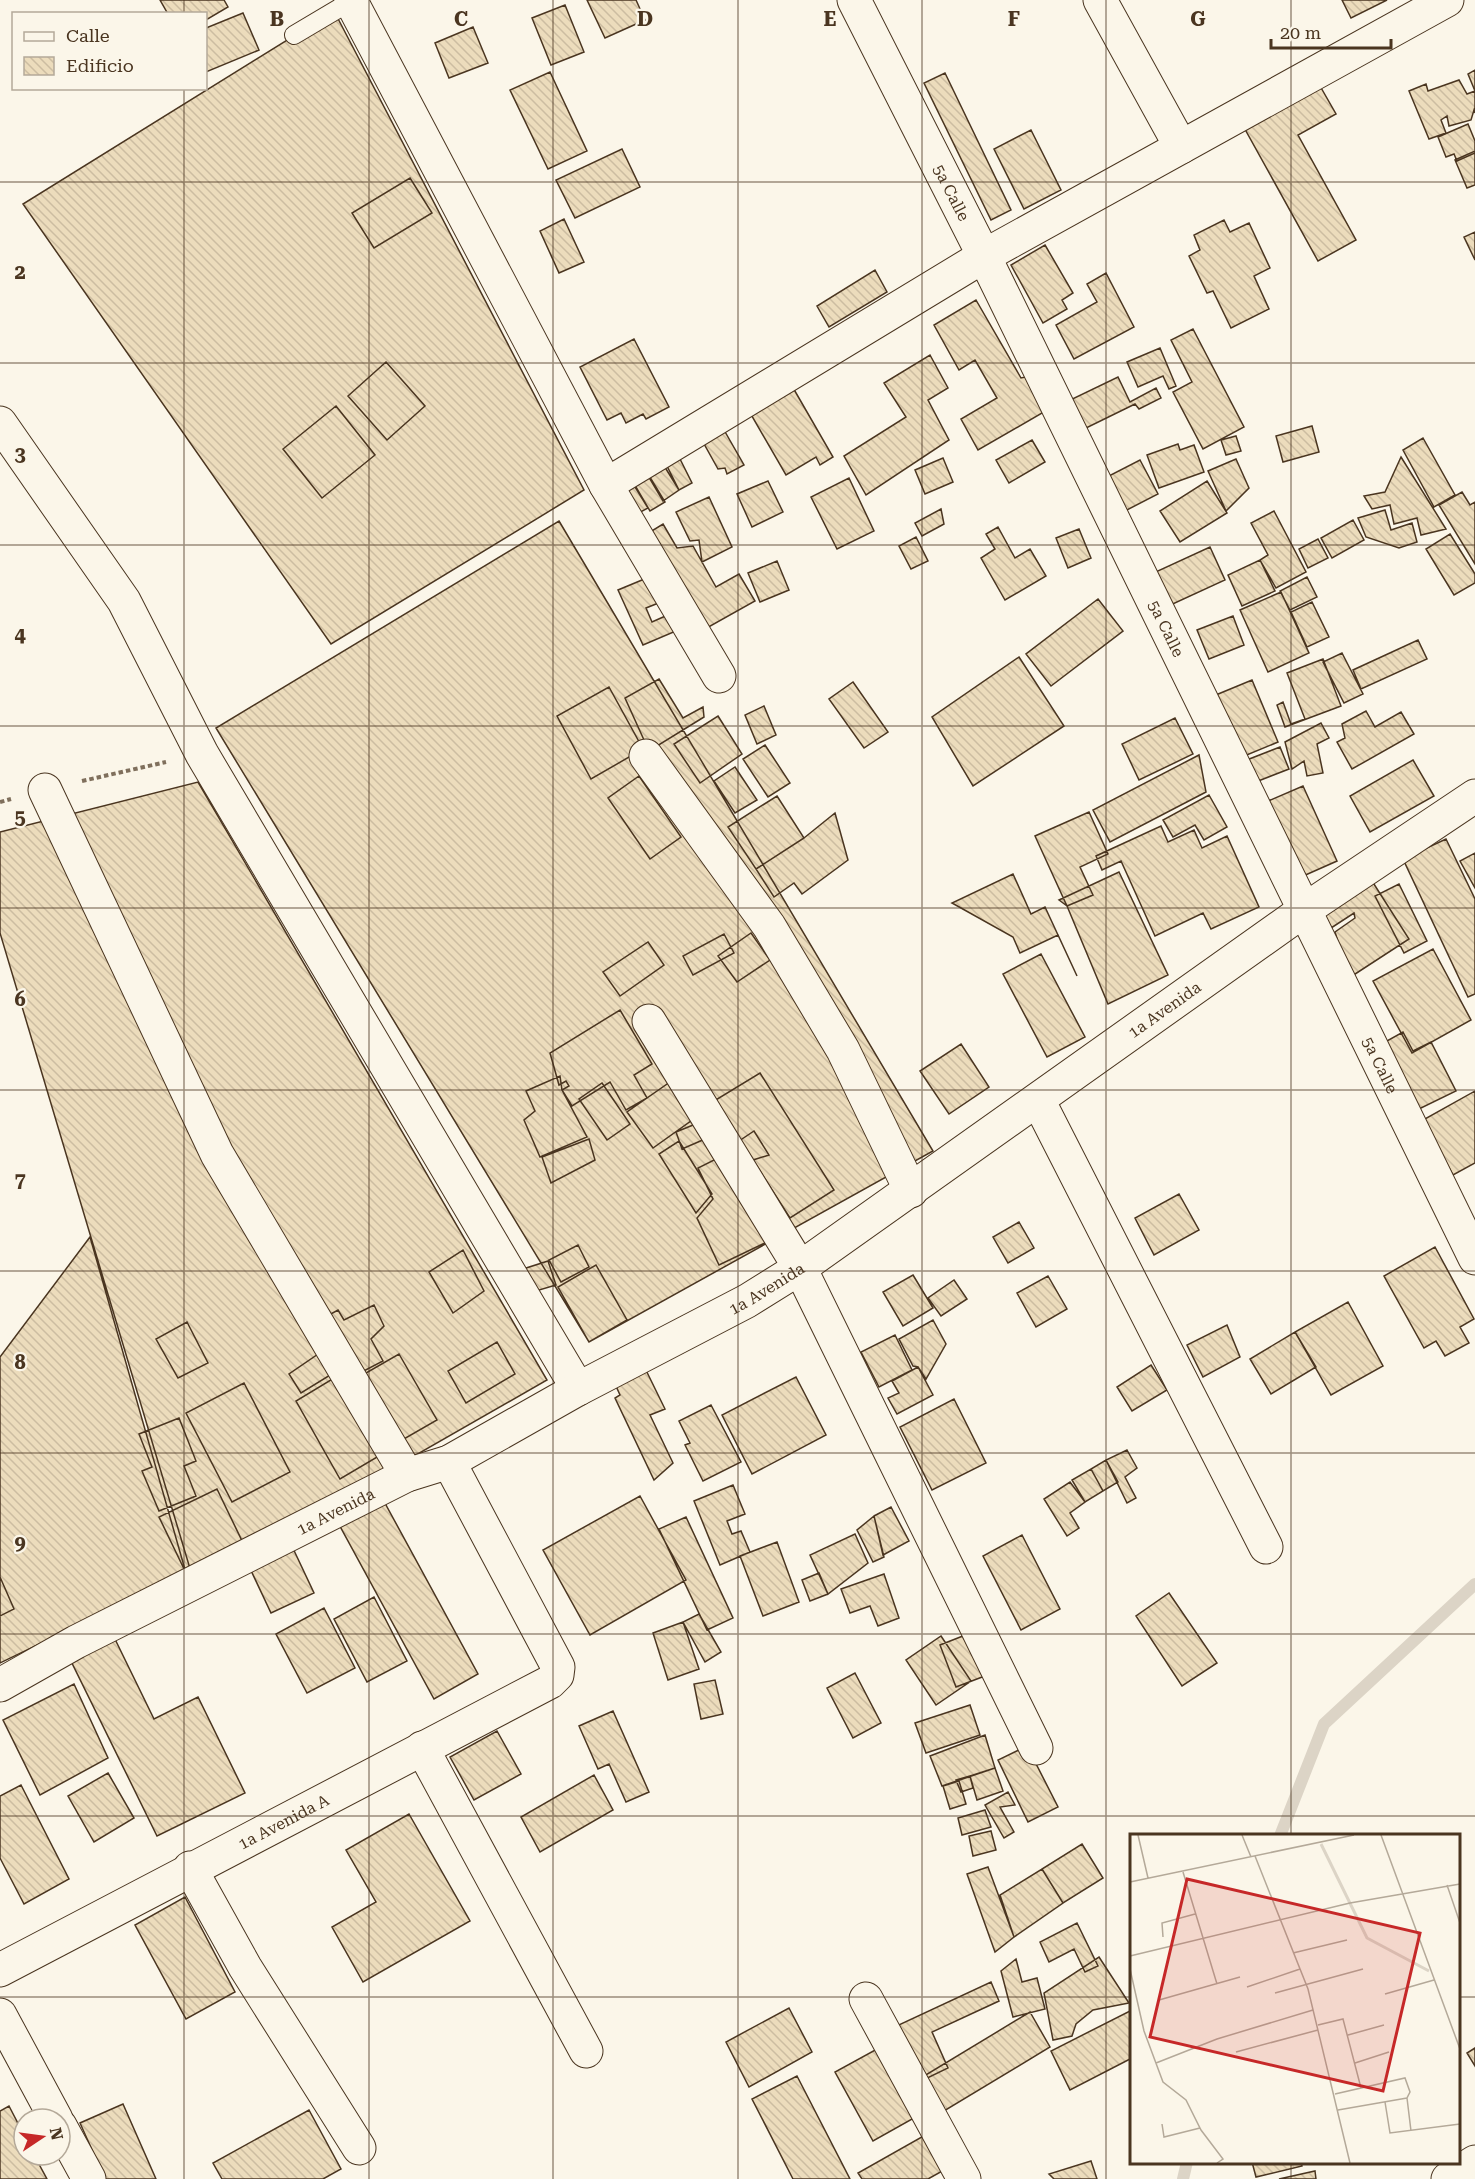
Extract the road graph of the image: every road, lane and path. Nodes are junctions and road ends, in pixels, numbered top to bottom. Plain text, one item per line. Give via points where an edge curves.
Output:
1 (854, 0) edge
2 (1100, 0) edge
3 (1447, 0) edge
4 (352, 1) edge
5 (294, 35) dead end
6 (1181, 147) junction
7 (984, 256) junction
8 (0, 423) edge
9 (606, 485) junction
10 (719, 676) dead end
11 (202, 754) junction
12 (646, 756) dead end
13 (45, 790) junction
14 (1475, 796) edge
15 (0, 802) edge
16 (1303, 912) junction
17 (649, 1021) dead end
18 (1038, 1100) junction
19 (910, 1191) junction
20 (1475, 1258) edge
21 (800, 1268) junction
22 (578, 1389) junction
23 (449, 1462) junction
24 (407, 1476) junction
25 (1266, 1547) dead end
26 (0, 1685) edge
27 (422, 1748) junction
28 (1036, 1748) dead end
29 (190, 1868) junction
30 (0, 1970) edge
31 (866, 1999) dead end
32 (0, 2015) edge
33 (586, 2051) dead end
34 (50, 2107) edge
35 (72, 2148) edge
36 (359, 2148) dead end
37 (1475, 2162) edge
38 (89, 2179) edge
39 (964, 2179) edge
40 (1448, 2179) edge

1 - 7 street, 5a Calle
2 - 6 street
3 - 6 street
4 - 5 lane
4 - 9 street
6 - 7 street
7 - 9 street
7 - 16 street, 5a Calle
8 - 11 street via 124,601
9 - 10 street
11 - 13 path
11 - 22 street
12 - 19 street via 769,926 843,1050
13 - 15 path
13 - 24 street via 217,1154
14 - 16 street, 1a Avenida
16 - 18 street, 1a Avenida
16 - 20 street, 5a Calle
17 - 21 street
18 - 19 street, 1a Avenida
18 - 25 street
19 - 21 street, 1a Avenida
21 - 22 street, 1a Avenida via 747,1301
21 - 28 street
22 - 23 street, 1a Avenida
23 - 24 street, 1a Avenida
23 - 27 street, 1a Avenida A via 558,1667 550,1682
24 - 26 street, 1a Avenida via 76,1642
27 - 29 street, 1a Avenida A
27 - 33 street
29 - 30 street, 1a Avenida A
29 - 36 street via 245,1967
31 - 39 street
32 - 34 street
35 - 38 street
37 - 40 street

